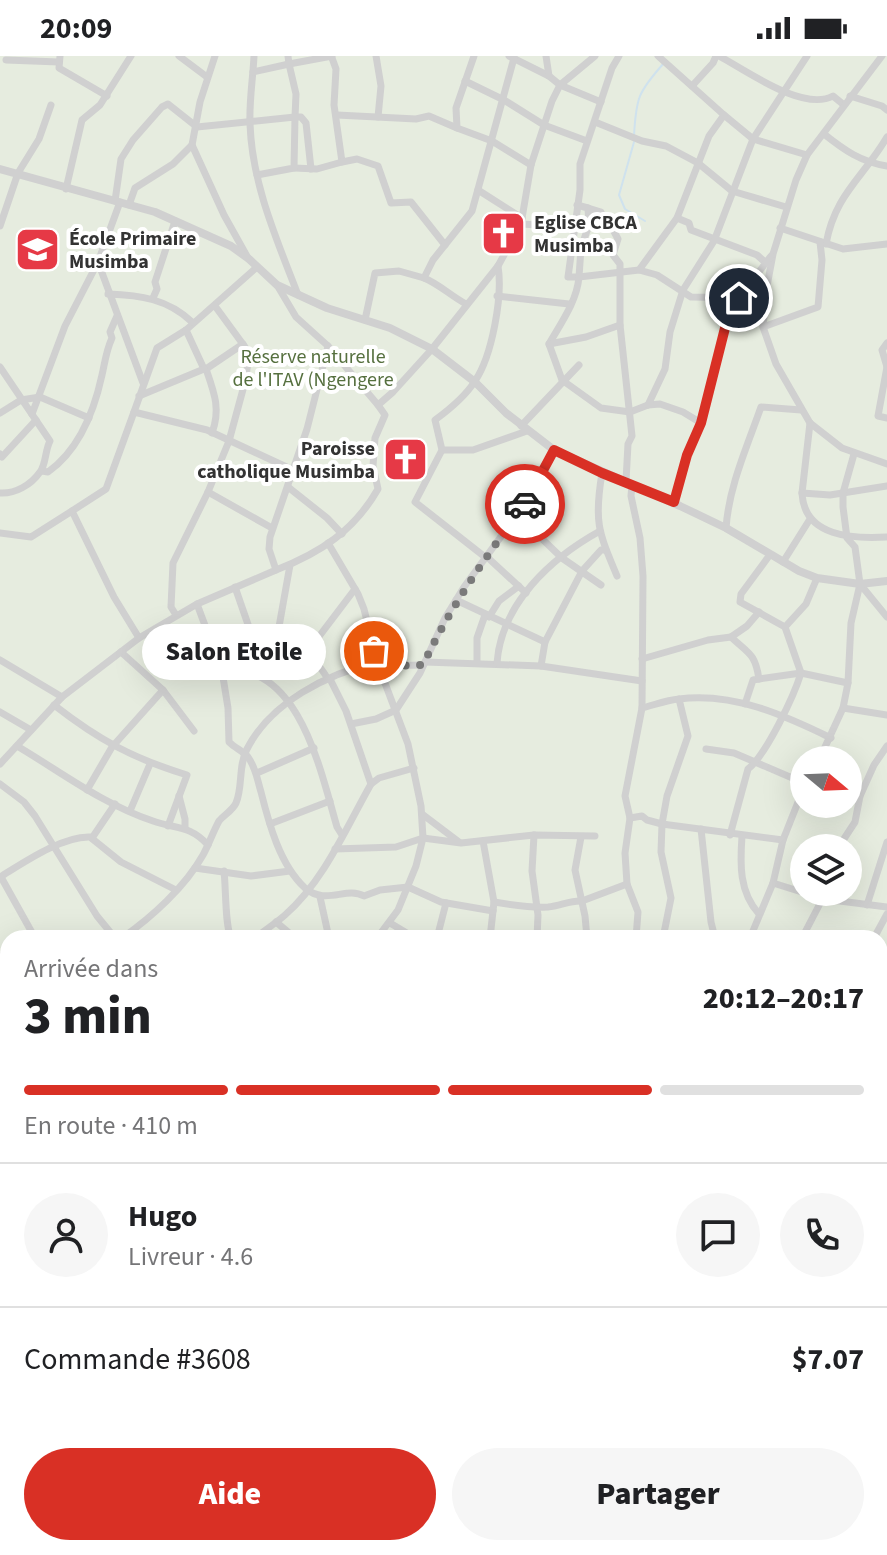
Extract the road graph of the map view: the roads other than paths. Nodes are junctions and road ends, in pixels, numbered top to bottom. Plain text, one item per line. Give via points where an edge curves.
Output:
1 (131, 56) edge
2 (179, 56) edge
3 (214, 56) edge
4 (254, 56) edge
5 (376, 56) edge
6 (474, 56) edge
7 (546, 56) edge
8 (595, 56) edge
9 (619, 56) edge
10 (717, 56) edge
11 (807, 56) edge
12 (882, 56) edge
13 (332, 57) edge
14 (512, 57) edge
15 (5, 58) edge
16 (59, 59) edge
17 (289, 60) edge
18 (662, 60) edge
19 (253, 72) junction
20 (549, 76) junction
21 (207, 77) junction
22 (465, 81) junction
23 (560, 85) junction
24 (692, 86) junction
25 (785, 93) junction
26 (107, 96) junction
27 (850, 96) junction
28 (504, 100) junction
29 (601, 102) junction
30 (51, 105) dead end
31 (844, 105) junction
32 (887, 110) edge
33 (337, 115) junction
34 (724, 115) junction
35 (295, 117) junction
36 (378, 117) junction
37 (250, 121) junction
38 (595, 122) junction
39 (544, 125) junction
40 (197, 127) junction
41 (457, 128) junction
42 (824, 134) junction
43 (887, 137) edge
44 (753, 139) junction
45 (492, 141) junction
46 (587, 141) junction
47 (192, 145) junction
48 (807, 155) junction
49 (342, 162) junction
50 (698, 163) junction
51 (872, 164) junction
52 (531, 165) junction
53 (887, 166) edge
54 (294, 168) junction
55 (0, 169) edge
56 (311, 169) junction
57 (18, 173) junction
58 (257, 175) junction
59 (66, 189) junction
60 (478, 190) junction
61 (732, 191) junction
62 (121, 203) junction
63 (577, 205) junction
64 (786, 207) junction
65 (588, 208) junction
66 (677, 218) junction
67 (175, 221) junction
68 (521, 221) junction
69 (0, 226) edge
70 (573, 227) junction
71 (780, 228) junction
72 (714, 241) junction
73 (823, 243) junction
74 (887, 244) edge
75 (445, 245) junction
76 (773, 254) junction
77 (249, 259) junction
78 (98, 262) junction
79 (765, 262) junction
80 (498, 266) junction
81 (257, 267) junction
82 (639, 270) junction
83 (619, 273) junction
84 (579, 277) junction
85 (424, 278) junction
86 (277, 285) junction
87 (683, 290) junction
88 (108, 294) junction
89 (298, 295) junction
90 (497, 296) junction
91 (153, 298) junction
92 (739, 298) junction
93 (466, 304) junction
94 (569, 304) junction
95 (215, 306) junction
96 (117, 316) junction
97 (365, 320) junction
98 (192, 322) junction
99 (620, 325) junction
100 (763, 327) junction
101 (186, 330) junction
102 (887, 343) edge
103 (243, 344) junction
104 (549, 344) junction
105 (328, 346) junction
106 (432, 349) junction
107 (579, 365) dead end
108 (0, 367) edge
109 (887, 367) edge
110 (205, 369) junction
111 (562, 380) junction
112 (475, 382) junction
113 (143, 383) junction
114 (139, 396) junction
115 (40, 397) junction
116 (21, 400) junction
117 (378, 405) junction
118 (648, 405) junction
119 (801, 410) junction
120 (134, 412) junction
121 (630, 412) junction
122 (0, 413) edge
123 (34, 417) junction
124 (89, 418) junction
125 (887, 418) edge
126 (701, 423) junction
127 (810, 423) junction
128 (524, 428) junction
129 (212, 433) junction
130 (229, 441) junction
131 (442, 450) junction
132 (554, 450) junction
133 (0, 454) edge
134 (854, 454) junction
135 (887, 464) edge
136 (293, 470) junction
137 (42, 471) junction
138 (602, 473) junction
139 (629, 482) junction
140 (887, 486) edge
141 (288, 487) junction
142 (208, 492) junction
143 (0, 493) edge
144 (802, 493) junction
145 (843, 493) junction
146 (674, 502) junction
147 (72, 511) junction
148 (810, 519) junction
149 (272, 528) junction
150 (726, 528) junction
151 (600, 531) junction
152 (0, 533) edge
153 (342, 534) junction
154 (538, 535) dead end
155 (887, 537) edge
156 (847, 538) junction
157 (328, 543) junction
158 (606, 550) junction
159 (769, 556) junction
160 (486, 557) junction
161 (562, 558) junction
162 (783, 562) junction
163 (290, 565) junction
164 (276, 570) junction
165 (582, 571) junction
166 (617, 576) dead end
167 (817, 578) junction
168 (887, 581) edge
169 (860, 584) junction
170 (601, 585) dead end
171 (519, 586) junction
172 (235, 587) junction
173 (355, 589) junction
174 (526, 593) junction
175 (456, 600) junction
176 (197, 604) junction
177 (759, 612) junction
178 (176, 615) junction
179 (487, 616) junction
180 (887, 617) edge
181 (505, 624) junction
182 (785, 627) junction
183 (252, 636) junction
184 (731, 637) junction
185 (139, 638) junction
186 (277, 638) junction
187 (545, 642) junction
188 (308, 651) junction
189 (121, 652) junction
190 (642, 659) junction
191 (0, 660) edge
192 (477, 663) junction
193 (497, 663) junction
194 (377, 664) junction
195 (424, 664) junction
196 (541, 666) junction
197 (236, 669) junction
198 (222, 671) junction
199 (801, 673) junction
200 (329, 679) junction
201 (759, 679) junction
202 (642, 681) junction
203 (848, 683) junction
204 (163, 690) junction
205 (62, 697) junction
206 (679, 699) junction
207 (288, 702) junction
208 (745, 704) junction
209 (54, 705) junction
210 (642, 708) junction
211 (843, 708) junction
212 (396, 710) junction
213 (0, 712) edge
214 (783, 715) junction
215 (887, 715) edge
216 (351, 724) junction
217 (31, 730) junction
218 (194, 731) dead end
219 (831, 738) junction
220 (17, 746) junction
221 (827, 746) edge
222 (887, 746) edge
223 (112, 747) junction
224 (314, 748) junction
225 (706, 749) dead end
226 (245, 753) junction
227 (756, 763) junction
228 (0, 764) edge
229 (150, 764) junction
230 (414, 768) junction
231 (257, 773) junction
232 (790, 779) edge
233 (0, 784) edge
234 (371, 784) junction
235 (87, 790) junction
236 (862, 792) edge
237 (179, 796) junction
238 (330, 801) junction
239 (115, 804) junction
240 (130, 811) junction
241 (422, 814) junction
242 (630, 818) junction
243 (791, 818) edge
244 (270, 824) junction
245 (662, 824) junction
246 (168, 826) junction
247 (185, 828) junction
248 (701, 829) junction
249 (342, 835) junction
250 (534, 835) junction
251 (730, 835) junction
252 (595, 836) dead end
253 (742, 836) junction
254 (581, 837) junction
255 (92, 838) junction
256 (423, 838) junction
257 (783, 840) junction
258 (483, 841) junction
259 (887, 842) edge
260 (461, 843) junction
261 (208, 845) junction
262 (55, 847) junction
263 (335, 849) junction
264 (195, 868) junction
265 (224, 871) junction
266 (290, 871) junction
267 (1, 877) edge
268 (773, 883) junction
269 (627, 884) junction
270 (408, 887) junction
271 (790, 887) edge
272 (176, 890) junction
273 (307, 890) junction
274 (320, 897) junction
275 (582, 901) junction
276 (494, 902) junction
277 (446, 903) junction
278 (862, 904) edge
279 (867, 905) junction
280 (819, 906) edge
281 (537, 907) junction
282 (887, 907) edge
283 (493, 911) junction
284 (759, 914) junction
285 (276, 922) junction
286 (390, 923) junction
287 (31, 930) edge
288 (108, 930) edge
289 (132, 930) edge
290 (228, 930) edge
291 (266, 930) edge
292 (286, 930) edge
293 (327, 930) edge
294 (384, 930) edge
295 (402, 930) edge
296 (439, 930) edge
297 (491, 930) edge
298 (537, 930) edge
299 (586, 930) edge
300 (637, 930) edge
301 (665, 930) edge
302 (714, 930) edge
303 (753, 930) edge
304 (806, 930) edge

1 - 26 street
2 - 21 street
3 - 21 street
4 - 19 street
5 - 36 street via 381,86
6 - 22 street
7 - 20 street
8 - 23 street
9 - 29 street
10 - 24 street
10 - 25 street
11 - 25 street
12 - 27 street
13 - 17 street
13 - 33 street
14 - 20 street
14 - 28 street
15 - 16 street
16 - 26 street via 59,68
17 - 19 street
17 - 35 street
18 - 24 street
19 - 37 street
20 - 23 street
21 - 40 street
22 - 28 street
22 - 41 street via 456,108
23 - 29 street
23 - 39 street
24 - 34 street
25 - 31 street via 807,100 833,96
25 - 44 street
26 - 59 street via 82,120
27 - 31 street
27 - 32 street
28 - 39 street
28 - 45 street
29 - 38 street
30 - 57 street via 39,139
31 - 42 street
33 - 36 street
33 - 49 street
34 - 44 street
34 - 50 street
35 - 37 street
35 - 54 street
35 - 56 street via 306,123
36 - 41 street via 429,116
37 - 40 street
37 - 58 street
38 - 46 street
38 - 50 street
39 - 46 street
39 - 52 street
40 - 47 street
40 - 62 street via 178,109 162,107 121,159
41 - 45 street
42 - 48 street
42 - 51 street
43 - 51 street
44 - 48 street
44 - 61 street
45 - 52 street
45 - 60 street
46 - 63 street
47 - 62 street
47 - 77 street
48 - 64 street
49 - 56 street
49 - 75 street via 357,159 378,166 391,203 411,202
50 - 61 street
50 - 66 street
51 - 53 street
51 - 73 street via 838,203
52 - 68 street
54 - 56 street
54 - 58 street
55 - 57 street
57 - 59 street
57 - 69 street
58 - 89 street
59 - 62 street
60 - 68 street
60 - 75 street via 472,211
61 - 64 street
61 - 72 street
62 - 67 street
62 - 78 street
63 - 65 street
63 - 70 street
64 - 71 street
65 - 83 street via 601,212 618,239 613,255
65 - 84 street
66 - 72 street
66 - 82 street
67 - 77 street
67 - 91 street
68 - 70 street
68 - 80 street
70 - 84 street via 568,277
71 - 73 street
71 - 76 street
72 - 79 street
72 - 87 street
73 - 74 street via 843,249
73 - 100 street via 818,307
75 - 85 street
76 - 79 street
76 - 100 street
77 - 81 street
78 - 88 street
78 - 115 street via 65,326
79 - 92 street
80 - 90 street
80 - 93 street
81 - 86 street
81 - 95 street
82 - 83 street
82 - 87 street
83 - 84 street
83 - 99 street
84 - 94 street
85 - 93 street
85 - 97 street via 399,271 375,273
86 - 89 street
86 - 105 street via 296,317
87 - 92 street via 691,297
87 - 118 street via 665,369
88 - 91 street
88 - 96 street
89 - 97 street
90 - 94 street
90 - 112 street via 490,343
91 - 98 street
92 - 126 street via 725,328
93 - 106 street
94 - 104 street
95 - 98 street
95 - 103 street
96 - 113 street
96 - 124 street
97 - 106 street
98 - 101 street
99 - 104 street
99 - 121 street
100 - 119 street
101 - 110 street
101 - 113 street via 157,348
102 - 109 street via 882,350
103 - 110 street
103 - 130 street via 249,357
104 - 111 street
105 - 117 street
105 - 136 street
106 - 112 street
106 - 117 street
107 - 111 street
108 - 116 street
109 - 125 street via 878,416
110 - 114 street
110 - 129 street via 218,412
111 - 121 street via 601,408
111 - 128 street
112 - 128 street
112 - 131 street via 435,420
113 - 114 street
114 - 120 street
115 - 116 street
115 - 123 street
115 - 124 street
116 - 122 street
116 - 123 street
117 - 153 street via 385,415 375,438 378,489
118 - 121 street
118 - 126 street via 675,408
119 - 127 street
119 - 150 street via 761,407 738,471
120 - 129 street
120 - 147 street via 106,489
121 - 139 street
123 - 133 street
123 - 137 street via 50,441
124 - 137 street via 75,449 63,462
126 - 146 street
127 - 134 street
127 - 144 street
128 - 131 street via 473,450
128 - 132 street
129 - 130 street
130 - 136 street
130 - 142 street
131 - 160 street via 415,502
132 - 138 street
132 - 160 street via 530,497
134 - 135 street
134 - 145 street
136 - 141 street
137 - 143 street via 20,490
138 - 139 street
138 - 151 street via 596,506
139 - 146 street
139 - 190 street via 643,576
140 - 145 street
141 - 149 street
141 - 153 street
142 - 149 street
142 - 178 street via 173,563 171,607
144 - 145 street
144 - 148 street
145 - 156 street
146 - 150 street
147 - 152 street via 31,537
147 - 185 street
148 - 156 street
148 - 162 street
149 - 164 street via 269,549
150 - 159 street
151 - 158 street
151 - 161 street
153 - 157 street
154 - 161 street
155 - 156 street
156 - 169 street via 855,547
157 - 163 street
157 - 173 street
158 - 165 street
158 - 166 street
159 - 162 street
159 - 177 street via 740,599
160 - 171 street
160 - 175 street
161 - 165 street
161 - 174 street
162 - 167 street
163 - 164 street
163 - 186 street
164 - 172 street
165 - 170 street
165 - 187 street
167 - 169 street
167 - 182 street via 806,604
168 - 169 street
169 - 180 street
169 - 203 street via 851,623
171 - 174 street
171 - 179 street
172 - 176 street
172 - 183 street
173 - 188 street
173 - 194 street
174 - 181 street
175 - 179 street
175 - 195 street
176 - 178 street
176 - 198 street
177 - 182 street
177 - 184 street
178 - 185 street
179 - 181 street
179 - 192 street via 477,638
181 - 187 street
181 - 193 street
182 - 199 street
183 - 186 street
183 - 197 street
184 - 190 street
184 - 201 street via 755,657
185 - 189 street
186 - 188 street
187 - 196 street
188 - 200 street
189 - 204 street
189 - 205 street
190 - 202 street
191 - 205 street
192 - 193 street
192 - 195 street
193 - 196 street
194 - 195 street
194 - 200 street
194 - 212 street
195 - 212 street
196 - 202 street
197 - 198 street
197 - 207 street via 261,676
198 - 226 street via 229,742
199 - 201 street
199 - 203 street
199 - 214 street
200 - 207 street
200 - 216 street
201 - 208 street via 750,684
202 - 210 street
203 - 211 street
204 - 218 street
204 - 223 street
205 - 209 street
206 - 208 street
206 - 210 street
206 - 245 street via 688,736
207 - 224 street
207 - 226 street via 268,718
208 - 214 street
209 - 217 street
209 - 223 street
210 - 242 street via 625,796
211 - 215 street
211 - 219 street
212 - 216 street
212 - 230 street
213 - 217 street
214 - 219 street
214 - 227 street
216 - 234 street
217 - 220 street
219 - 221 street
220 - 228 street
220 - 235 street
222 - 236 street
223 - 229 street
223 - 235 street
224 - 231 street
224 - 238 street
225 - 227 street
226 - 231 street
226 - 261 street via 236,804 222,817
227 - 232 street
227 - 251 street via 748,769
229 - 237 street via 187,775
229 - 240 street
230 - 234 street
230 - 241 street
231 - 244 street
233 - 262 street via 24,802
234 - 249 street
235 - 239 street
237 - 246 street
237 - 247 street
238 - 244 street
238 - 249 street
239 - 240 street
239 - 255 street
240 - 246 street
241 - 256 street
241 - 260 street
242 - 245 street via 642,816
242 - 269 street
243 - 257 street
244 - 266 street
245 - 248 street
245 - 301 street via 661,852 671,898
246 - 247 street
247 - 261 street
248 - 251 street
248 - 302 street
249 - 263 street
250 - 254 street
250 - 258 street
250 - 281 street
251 - 253 street
252 - 254 street
253 - 257 street
253 - 284 street via 744,887
254 - 275 street via 575,870
255 - 262 street
255 - 272 street via 121,862
256 - 260 street
256 - 263 street via 396,847
256 - 270 street
257 - 268 street
258 - 260 street
258 - 276 street
259 - 279 street
261 - 264 street
262 - 267 street
262 - 288 street
263 - 273 street
264 - 265 street
264 - 272 street
265 - 266 street via 263,876
265 - 290 street
266 - 273 street
267 - 287 street
268 - 271 street
268 - 284 street
269 - 275 street
269 - 300 street via 638,912
270 - 274 street
270 - 277 street
270 - 286 street
272 - 289 street
273 - 274 street
273 - 285 street
274 - 293 street
275 - 281 street
275 - 299 street
276 - 281 street
276 - 283 street
277 - 283 street
277 - 296 street
278 - 279 street
279 - 282 street
280 - 304 street
281 - 298 street
283 - 297 street
284 - 303 street
285 - 291 street
285 - 292 street
286 - 294 street
286 - 295 street

